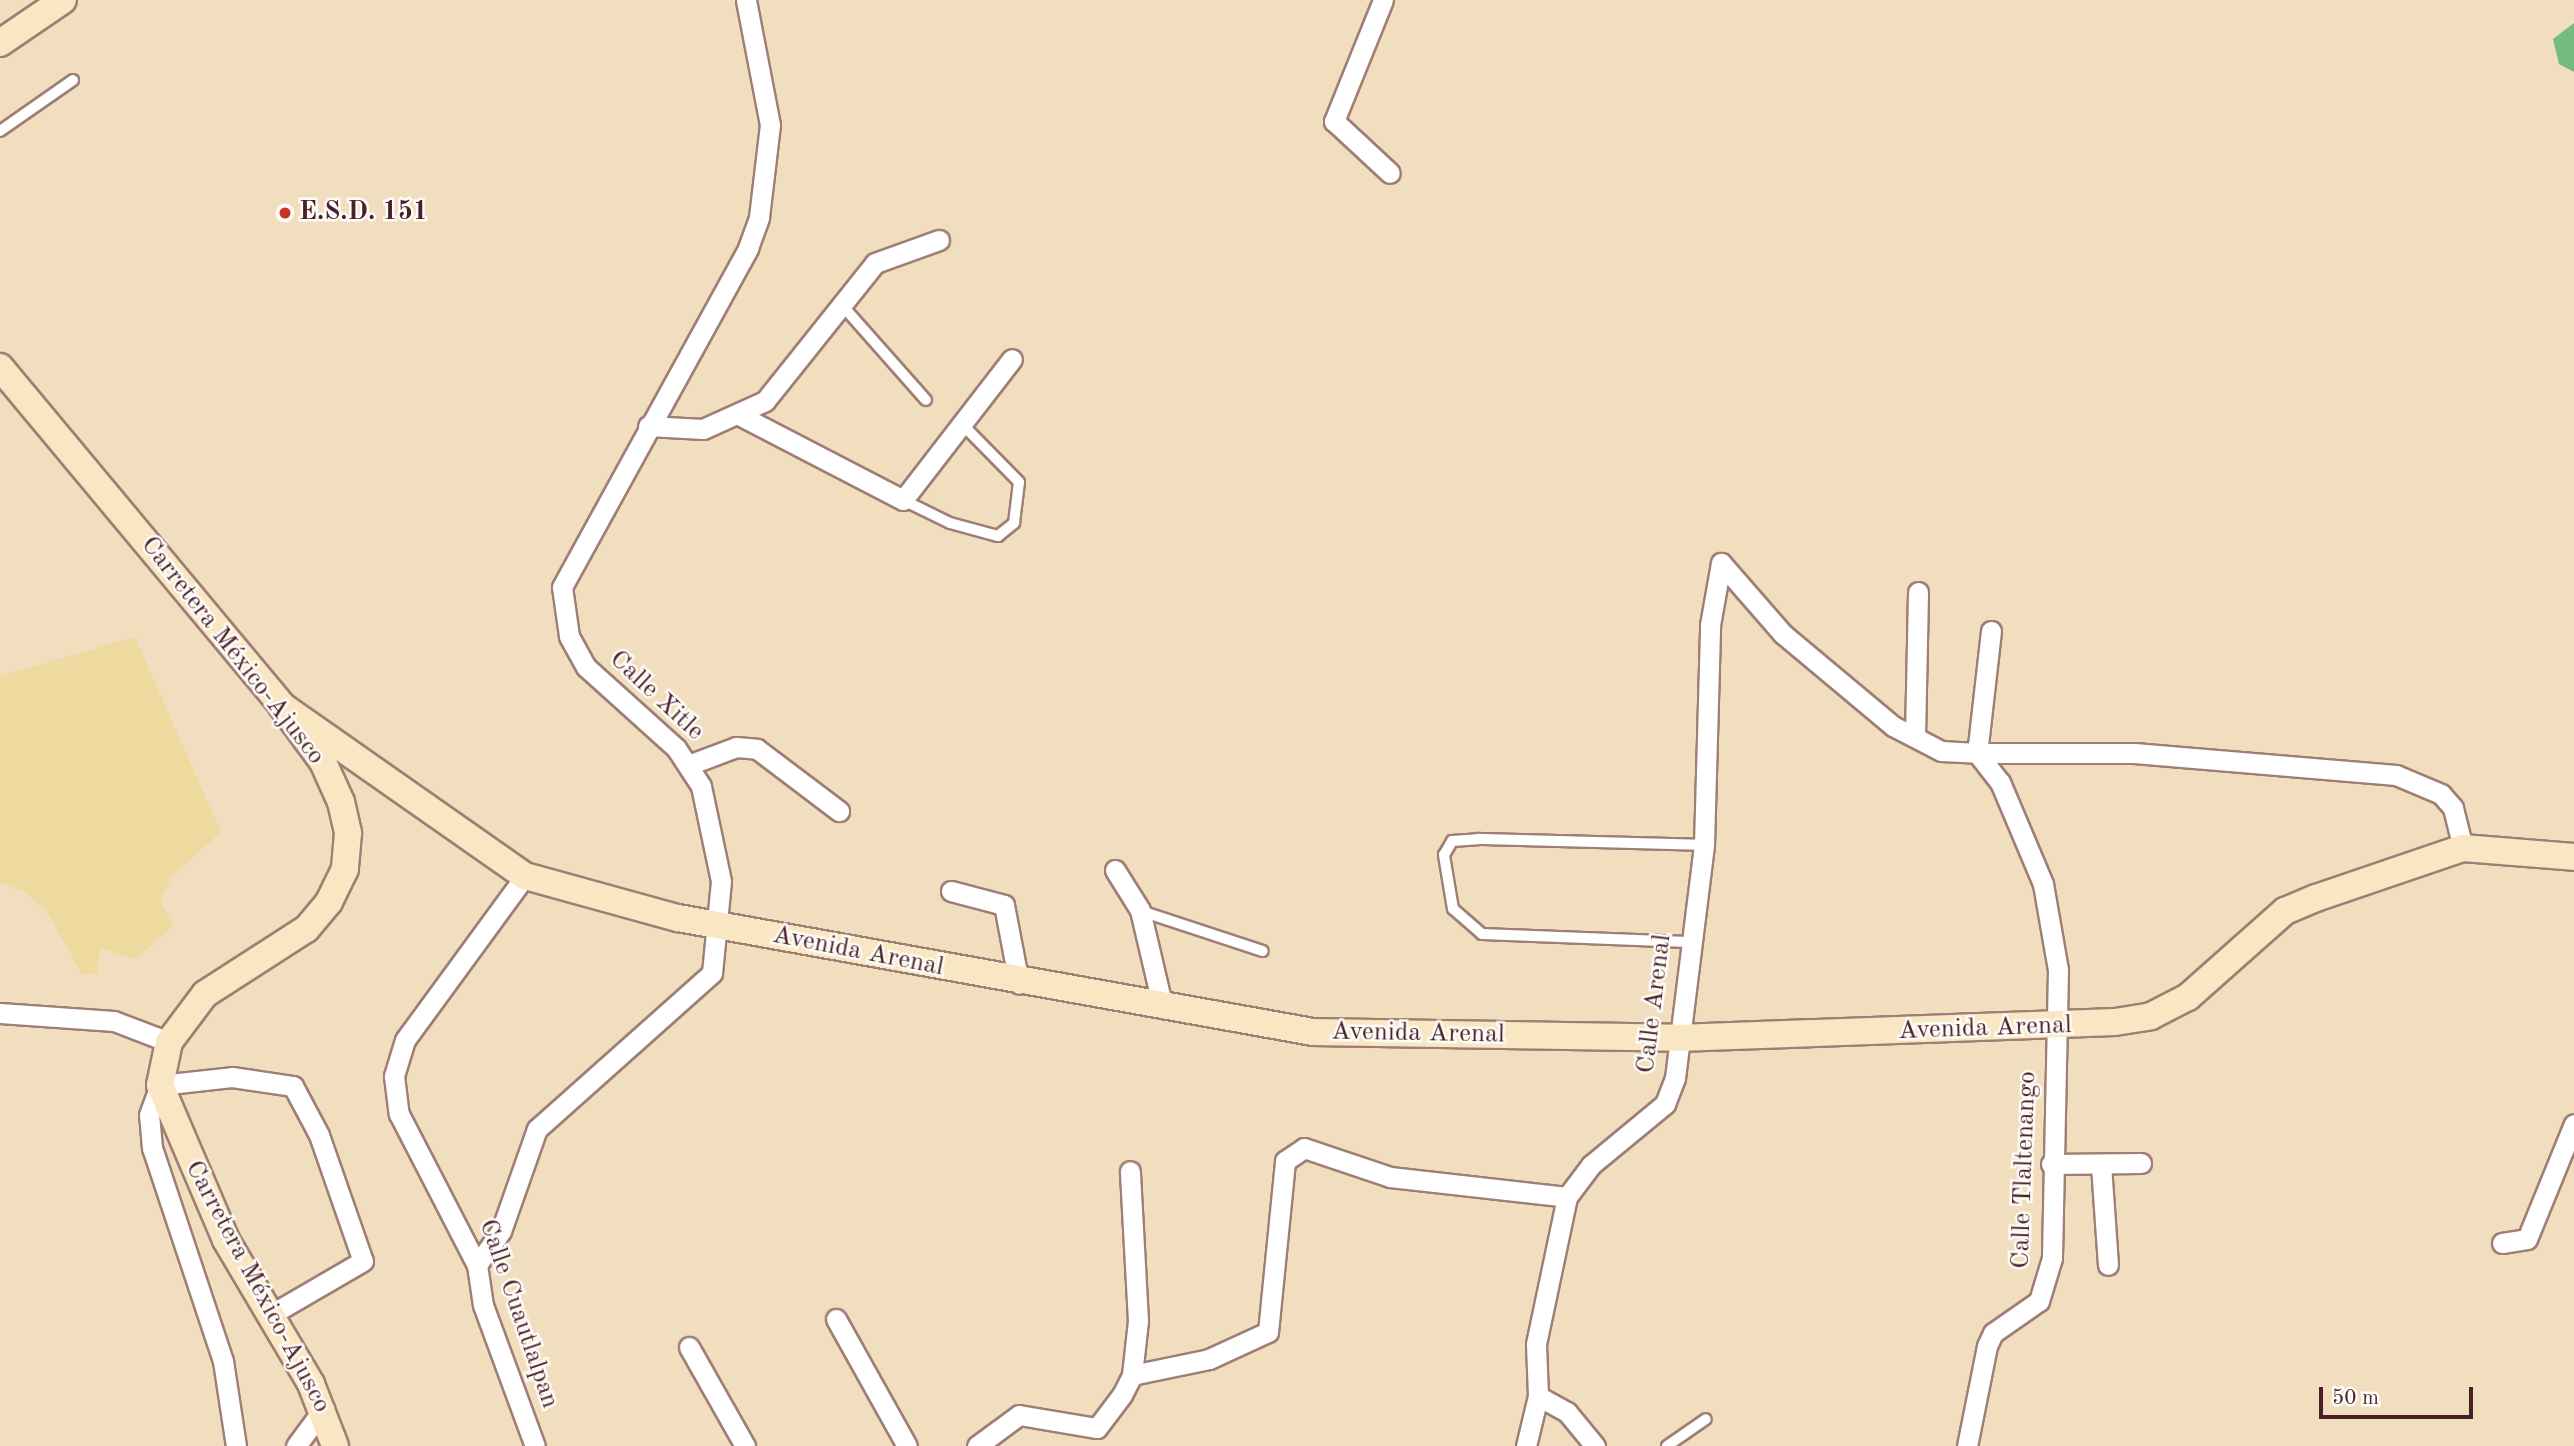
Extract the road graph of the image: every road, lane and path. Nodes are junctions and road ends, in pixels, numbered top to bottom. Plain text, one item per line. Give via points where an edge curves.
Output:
1 (63, 0) edge
2 (746, 0) edge
3 (1383, 0) edge
4 (0, 43) edge
5 (73, 80) dead end
6 (0, 131) edge
7 (1391, 173) dead end
8 (939, 240) dead end
9 (841, 304) junction
10 (1012, 359) dead end
11 (0, 367) edge
12 (926, 400) dead end
13 (741, 416) junction
14 (963, 425) junction
15 (648, 426) junction
16 (903, 500) junction
17 (1918, 592) dead end
18 (1991, 631) dead end
19 (282, 706) junction
20 (1915, 737) junction
21 (1978, 753) junction
22 (691, 764) junction
23 (839, 811) dead end
24 (1704, 845) junction
25 (2463, 848) junction
26 (2574, 857) edge
27 (1115, 870) dead end
28 (525, 876) junction
29 (951, 891) dead end
30 (1140, 911) junction
31 (720, 925) junction
32 (1688, 942) junction
33 (1263, 951) dead end
34 (1019, 984) junction
35 (1163, 1009) junction
36 (0, 1013) edge
37 (2057, 1028) junction
38 (1678, 1038) junction
39 (169, 1042) junction
40 (160, 1085) junction
41 (2574, 1124) edge
42 (2141, 1163) dead end
43 (2052, 1164) junction
44 (2101, 1165) junction
45 (1130, 1171) dead end
46 (1567, 1197) junction
47 (2502, 1243) dead end
48 (477, 1265) junction
49 (2108, 1265) dead end
50 (270, 1315) junction
51 (836, 1319) dead end
52 (689, 1347) dead end
53 (1132, 1375) junction
54 (1538, 1396) junction
55 (324, 1408) junction
56 (1706, 1419) dead end
57 (236, 1446) edge
58 (296, 1446) edge
59 (335, 1446) edge
60 (535, 1446) edge
61 (746, 1446) edge
62 (907, 1446) edge
63 (976, 1446) edge
64 (1526, 1446) edge
65 (1595, 1446) edge
66 (1667, 1446) edge
67 (1967, 1446) edge

1 - 4 street
2 - 15 street, Calle Xitle via 770,125 759,217 748,248
3 - 7 street via 1334,121
5 - 6 lane
8 - 9 street via 875,263
9 - 12 lane
9 - 13 street via 765,401
10 - 14 street
11 - 19 street, Carretera México-Ajusco
13 - 15 street via 704,429
13 - 16 street
14 - 16 street
14 - 16 lane via 1019,482 1014,523 998,536 950,523
15 - 22 street, Calle Xitle via 568,570 561,609 586,667
17 - 20 street
18 - 21 street
19 - 28 street, Avenida Arenal
19 - 39 street, Carretera México-Ajusco via 323,762 341,802 348,833 345,869 330,902 306,929 205,994
20 - 21 street via 1941,751
20 - 24 street, Calle Arenal via 1893,726 1783,634 1721,563 1710,625
21 - 25 street via 2134,753 2396,775 2441,794 2453,808
21 - 37 street, Calle Tlaltenango via 2000,782 2043,884 2055,937
22 - 23 street via 736,747 757,748
22 - 31 street, Calle Xitle via 715,834
24 - 32 street, Calle Arenal
24 - 32 lane via 1478,839 1452,841 1444,855 1453,909 1482,934
25 - 26 street, Avenida Arenal
25 - 37 street, Avenida Arenal via 2285,911 2188,997 2151,1016
27 - 30 street
28 - 31 street, Avenida Arenal
28 - 48 street, Calle Cuautlalpan via 405,1040 394,1076 399,1114
29 - 34 street via 1004,905
30 - 33 lane
30 - 35 street
31 - 34 street, Avenida Arenal
31 - 48 street, Calle Xitle via 712,974 537,1129 501,1231
32 - 38 street, Calle Arenal
34 - 35 street, Avenida Arenal
35 - 38 street, Avenida Arenal via 1313,1032
36 - 39 street via 114,1021
37 - 38 street, Avenida Arenal
37 - 43 street, Calle Tlaltenango
38 - 46 street, Calle Arenal via 1665,1104 1591,1165
39 - 40 street, Carretera México-Ajusco
40 - 50 street, Carretera México-Ajusco via 226,1240
40 - 50 street via 232,1077 293,1086 319,1135 363,1261
40 - 57 street via 149,1115 152,1148 223,1361
41 - 47 street via 2527,1239
42 - 44 street
43 - 44 street
43 - 67 street, Calle Tlaltenango via 2047,1282 2039,1301 1993,1333
44 - 49 street
45 - 53 street via 1138,1321
46 - 53 street via 1391,1177 1304,1148 1285,1161 1268,1332 1209,1359
46 - 54 street, Calle Arenal via 1536,1344
48 - 60 street, Calle Cuautlalpan via 483,1305
50 - 55 street, Carretera México-Ajusco
51 - 62 street
52 - 61 street
53 - 63 street via 1097,1427 1019,1415
54 - 64 street, Calle Arenal
54 - 65 street via 1567,1412
55 - 58 street
55 - 59 street, Carretera México-Ajusco
56 - 66 lane

